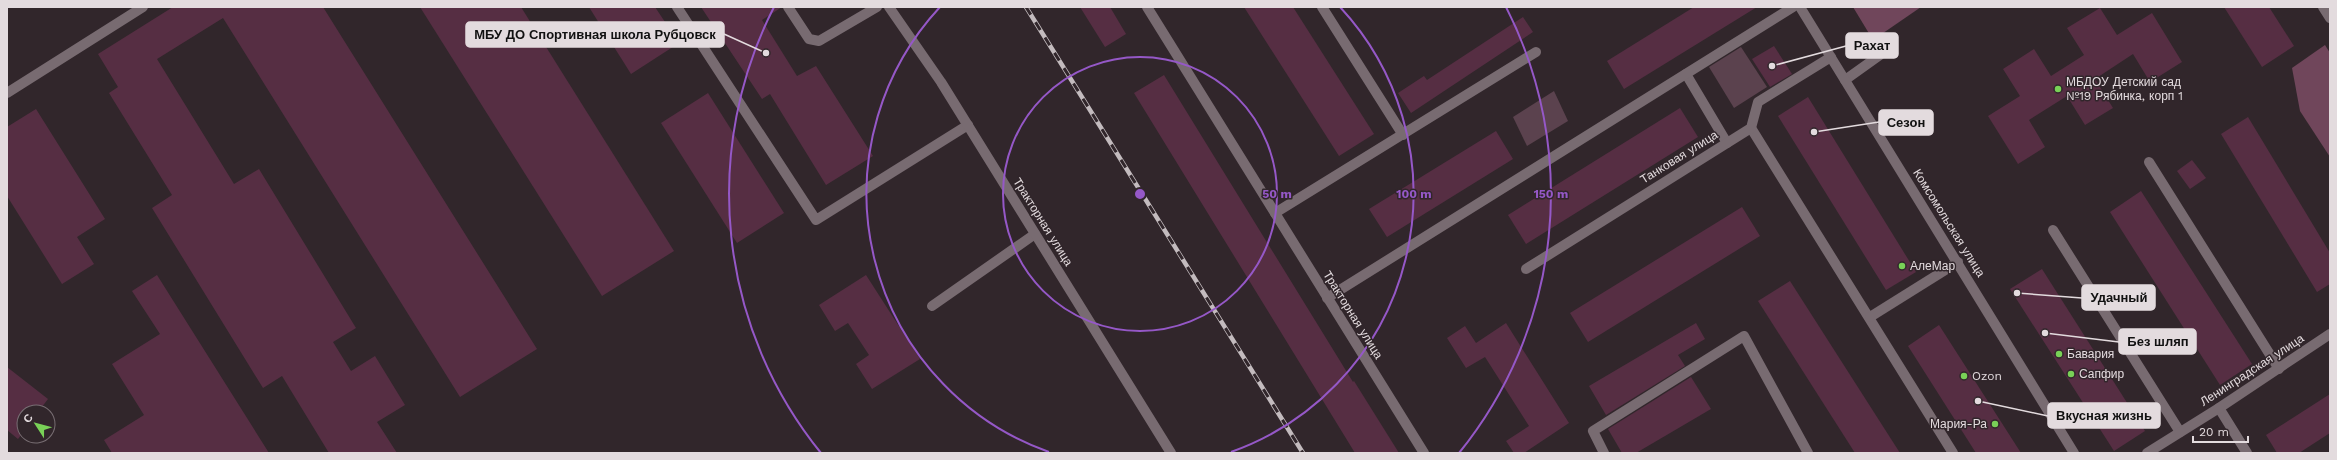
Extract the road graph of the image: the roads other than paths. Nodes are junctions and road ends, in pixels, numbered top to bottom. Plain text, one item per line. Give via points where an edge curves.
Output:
1 (143, 7) edge
2 (677, 7) edge
3 (788, 7) edge
4 (877, 7) edge
5 (889, 7) edge
6 (1147, 7) edge
7 (1322, 7) edge
8 (1793, 7) edge
9 (1800, 7) edge
10 (2323, 7) edge
11 (2330, 18) edge
12 (1536, 52) dead end
13 (1880, 55) dead end
14 (1831, 57) junction
15 (1686, 74) junction
16 (1845, 80) junction
17 (7, 93) edge
18 (968, 125) junction
19 (1751, 128) junction
20 (1403, 135) junction
21 (1727, 143) junction
22 (2149, 162) dead end
23 (1275, 213) junction
24 (2053, 230) dead end
25 (1035, 234) junction
26 (1958, 262) junction
27 (1526, 269) dead end
28 (1327, 298) junction
29 (932, 306) dead end
30 (1870, 317) junction
31 (2330, 334) edge
32 (2278, 369) junction
33 (2219, 408) junction
34 (2180, 432) junction
35 (1171, 453) edge
36 (1424, 453) edge
37 (1604, 453) edge
38 (1808, 453) edge
39 (1953, 453) edge
40 (2074, 453) edge
41 (2146, 453) edge
42 (2247, 453) edge

1 - 17 street
2 - 18 street via 816,220
3 - 4 street via 809,39 818,41
5 - 18 street, Тракторная улица
6 - 23 street, Тракторная улица
7 - 20 street
8 - 15 street
9 - 14 street, Комсомольская улица
10 - 11 street
12 - 20 street
13 - 16 street
14 - 16 street, Комсомольская улица
14 - 19 street via 1758,102
15 - 21 street
15 - 28 street
16 - 26 street, Комсомольская улица
18 - 25 street, Тракторная улица
19 - 21 street, Танковая улица
19 - 30 street
20 - 23 street
21 - 27 street, Танковая улица
22 - 32 street
23 - 28 street, Тракторная улица
24 - 34 street
25 - 29 street
25 - 35 street, Тракторная улица
26 - 30 street
26 - 40 street, Комсомольская улица
28 - 36 street, Тракторная улица
30 - 39 street
31 - 32 street, Ленинградская улица
32 - 33 street, Ленинградская улица
33 - 34 street, Ленинградская улица
33 - 42 street
34 - 41 street, Ленинградская улица
37 - 38 street via 1593,431 1744,336

